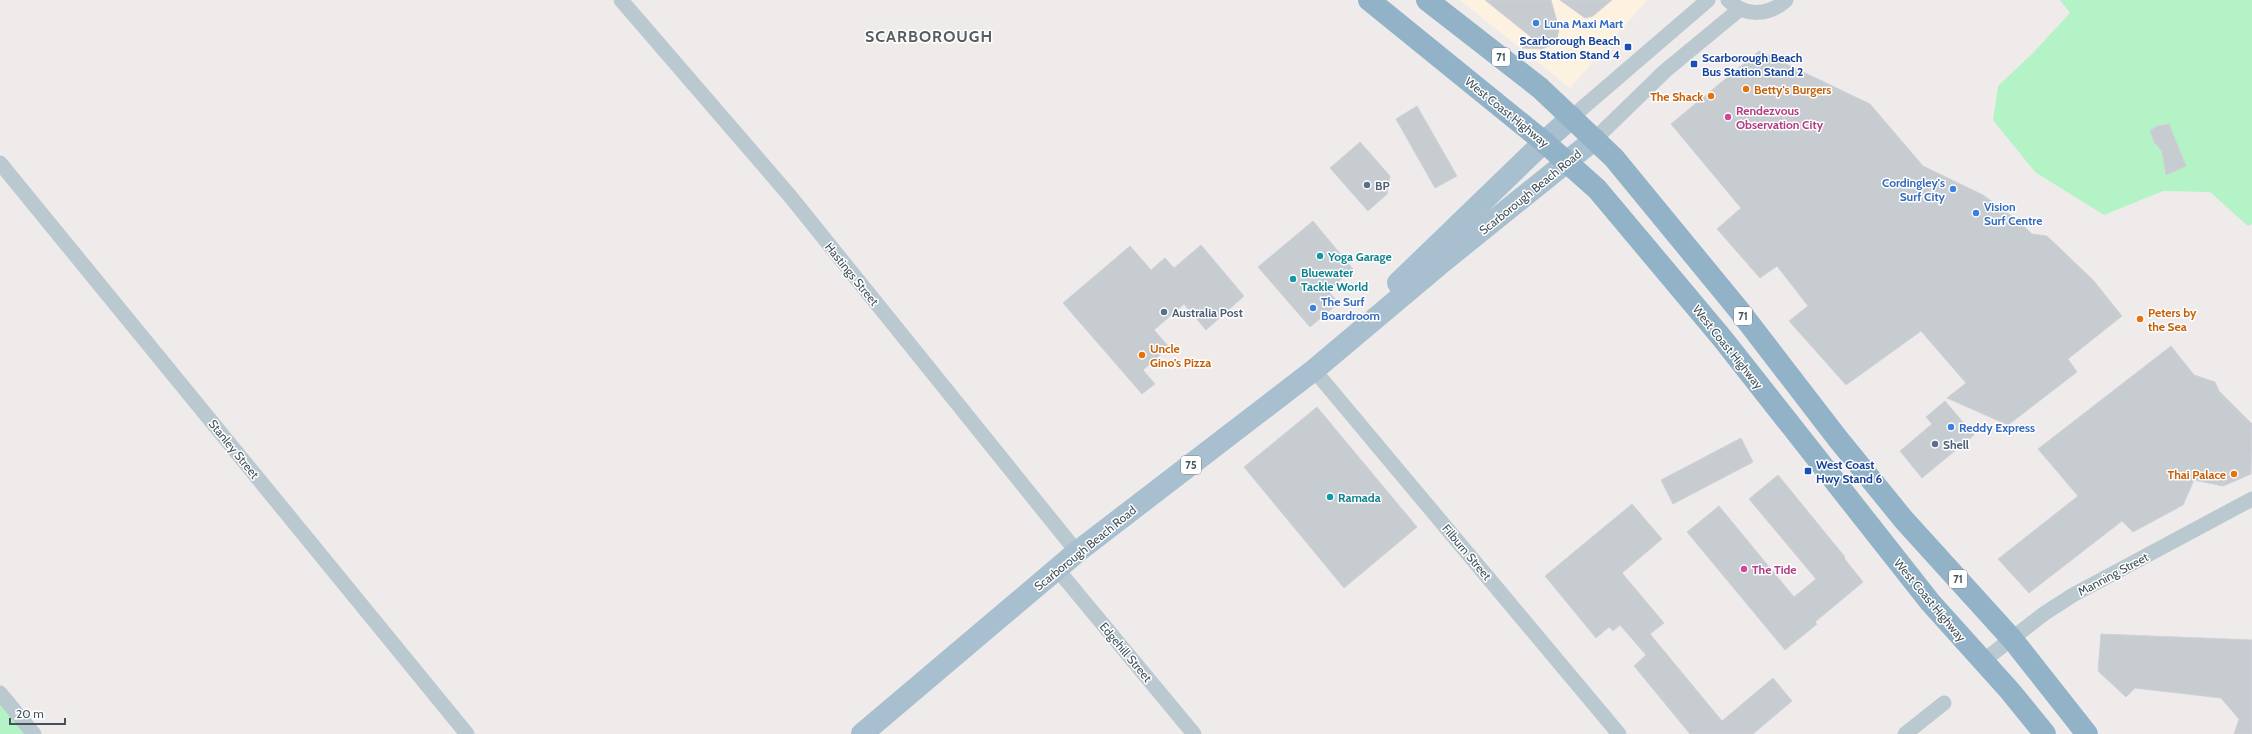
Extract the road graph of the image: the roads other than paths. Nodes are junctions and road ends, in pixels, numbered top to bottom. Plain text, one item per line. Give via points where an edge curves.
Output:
1 (621, 0) edge
2 (1369, 0) edge
3 (1427, 0) edge
4 (1708, 0) edge
5 (1728, 0) edge
6 (1786, 0) edge
7 (1740, 9) junction
8 (1572, 117) junction
9 (1595, 139) junction
10 (1544, 142) junction
11 (1567, 162) junction
12 (0, 164) edge
13 (1314, 370) junction
14 (2252, 499) edge
15 (1077, 552) junction
16 (1057, 569) junction
17 (2012, 639) junction
18 (1984, 661) junction
19 (0, 693) edge
20 (1944, 703) dead end
21 (34, 734) edge
22 (467, 734) edge
23 (862, 734) edge
24 (1194, 734) edge
25 (1619, 734) edge
26 (1905, 734) edge
27 (2045, 734) edge
28 (2087, 734) edge

1 - 15 street, Hastings Street via 790,196
2 - 10 highway, West Coast Highway / 71
3 - 8 highway, 71 via 1530,80
4 - 8 street, Scarborough Beach Road
5 - 7 street
6 - 7 street via 1765,12
7 - 9 street, Scarborough Beach Road via 1665,71
8 - 9 highway, 71
8 - 10 main road, Scarborough Beach Road / 75
9 - 11 main road, Scarborough Beach Road / 75
9 - 17 highway, 71 via 1666,219 1904,520
10 - 11 highway, West Coast Highway / 71
10 - 13 main road, Scarborough Beach Road / 75 via 1391,290
11 - 13 main road, Scarborough Beach Road / 75
11 - 18 highway, West Coast Highway / 71 via 1597,189 1718,333 1930,602
12 - 22 street, Stanley Street
13 - 15 main road, Scarborough Beach Road / 75
13 - 25 street, Filburn Street
14 - 17 street, Manning Street via 2247,504 2073,595
15 - 16 main road, Scarborough Beach Road / 75
16 - 23 main road, Scarborough Beach Road / 75
16 - 24 street, Edgehill Street
17 - 18 street, Manning Street
17 - 28 highway, 71
18 - 27 highway, West Coast Highway / 71
19 - 21 street
20 - 26 street

